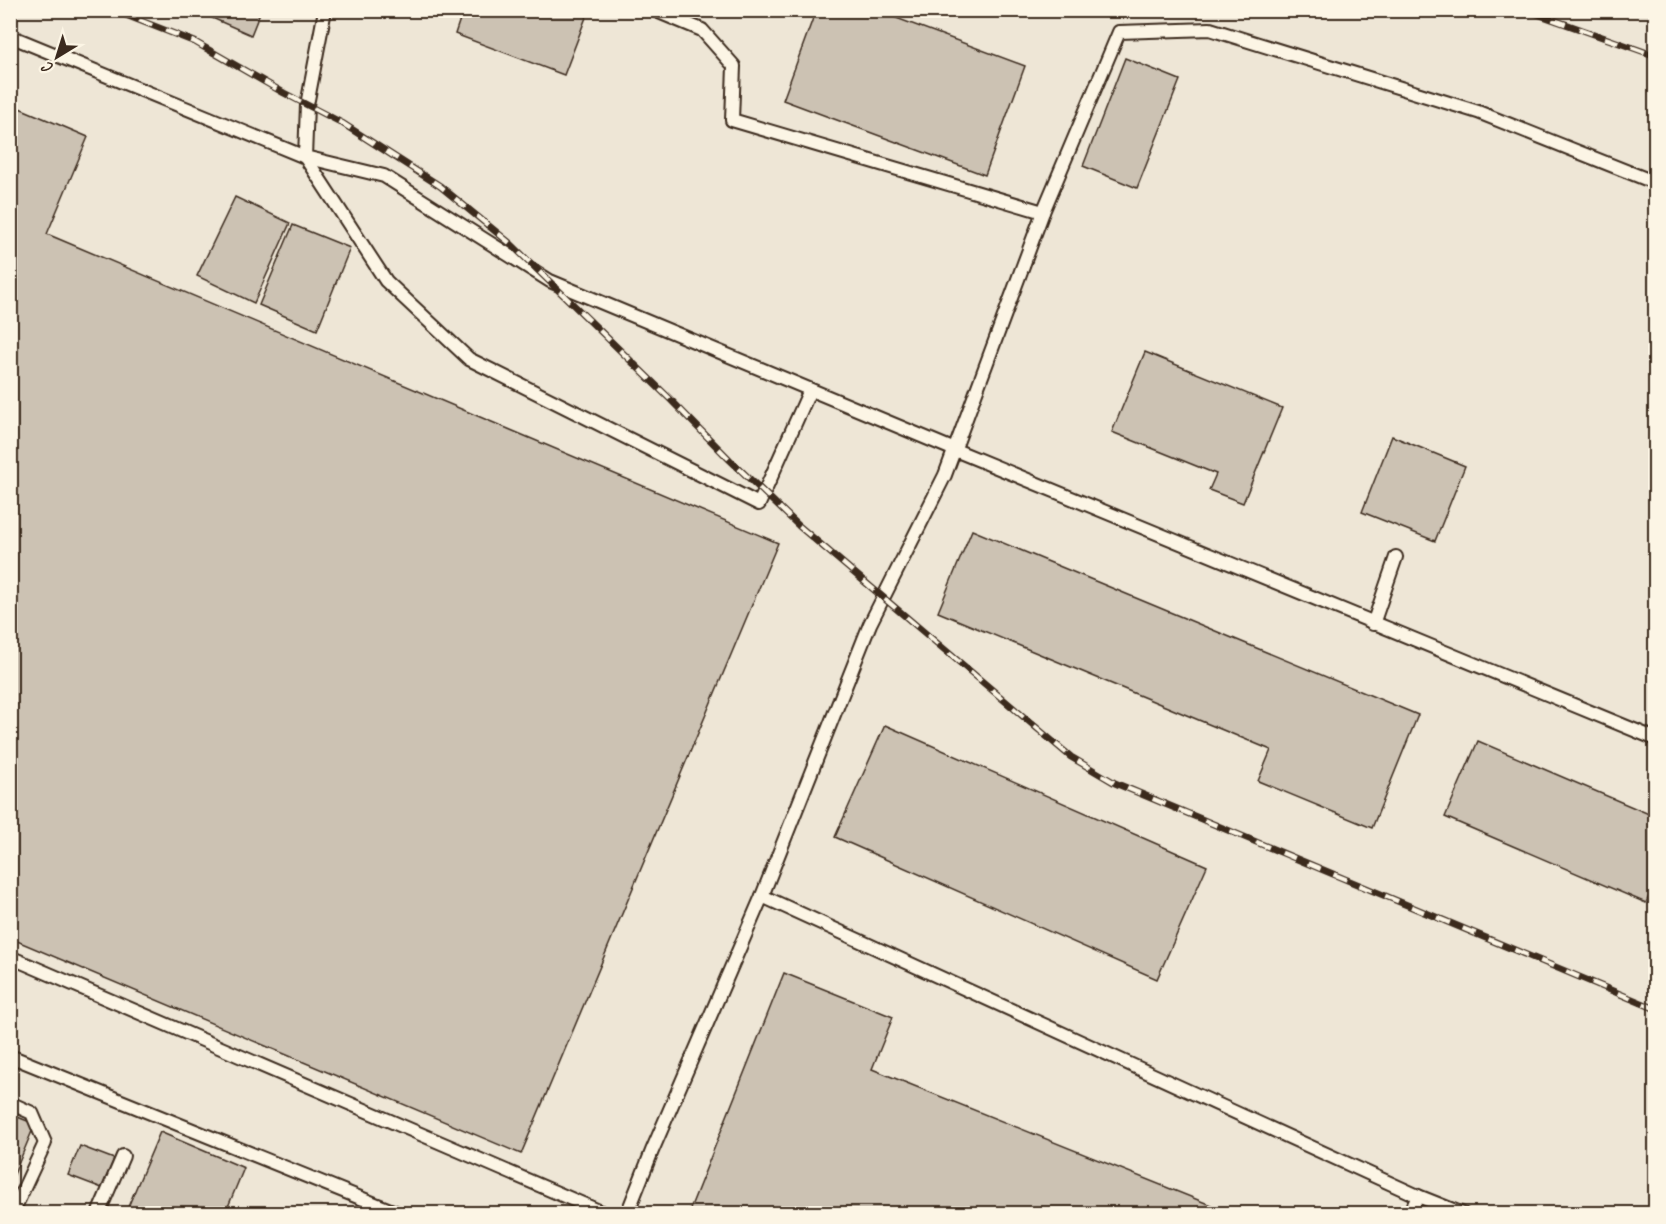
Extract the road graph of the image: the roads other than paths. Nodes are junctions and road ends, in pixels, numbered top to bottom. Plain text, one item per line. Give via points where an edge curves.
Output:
1 (325, 10) edge
2 (654, 10) edge
3 (10, 36) edge
4 (305, 157) junction
5 (1656, 183) edge
6 (1043, 212) junction
7 (810, 390) junction
8 (954, 450) junction
9 (1396, 557) dead end
10 (1372, 624) junction
11 (1656, 740) edge
12 (762, 896) junction
13 (10, 957) edge
14 (10, 1056) edge
15 (10, 1103) edge
16 (123, 1156) dead end
17 (1418, 1196) junction
18 (12, 1214) edge
19 (98, 1214) edge
20 (400, 1214) edge
21 (606, 1214) edge
22 (627, 1214) edge
23 (1410, 1214) edge
24 (1463, 1214) edge

1 - 4 lane via 307,105
2 - 6 lane via 702,30 734,66 732,120
3 - 4 lane
4 - 7 lane via 384,176 550,281
4 - 7 lane via 386,281 469,359 759,504
5 - 6 lane via 1478,112 1210,29 1119,32
6 - 8 lane
7 - 8 lane
8 - 10 lane
8 - 12 lane via 870,624
9 - 10 lane
10 - 11 lane
12 - 17 lane
12 - 22 lane
13 - 21 lane
14 - 20 lane
15 - 18 lane via 32,1113 45,1143
16 - 19 lane
17 - 23 lane
17 - 24 lane

